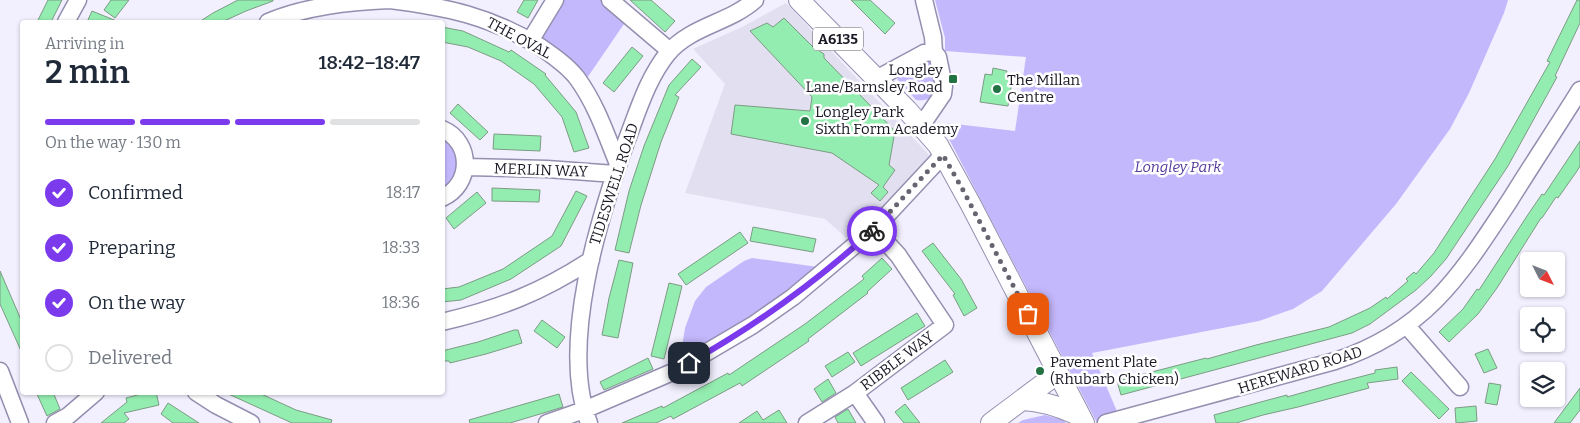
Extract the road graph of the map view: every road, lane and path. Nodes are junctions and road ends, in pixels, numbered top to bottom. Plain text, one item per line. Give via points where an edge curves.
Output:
1 (78, 0) edge
2 (390, 0) edge
3 (555, 0) edge
4 (610, 0) edge
5 (755, 0) edge
6 (799, 0) edge
7 (924, 0) edge
8 (67, 20) edge
9 (275, 20) edge
10 (530, 41) junction
11 (670, 51) junction
12 (934, 52) junction
13 (876, 79) junction
14 (1580, 90) edge
15 (921, 126) junction
16 (445, 131) edge
17 (943, 155) junction
18 (466, 167) junction
19 (617, 169) junction
20 (445, 196) edge
21 (874, 229) junction
22 (591, 260) junction
23 (445, 321) edge
24 (1408, 326) junction
25 (0, 371) edge
26 (1058, 373) junction
27 (1460, 387) dead end
28 (855, 393) junction
29 (92, 395) edge
30 (201, 395) edge
31 (1023, 400) junction
32 (587, 416) edge
33 (1082, 420) edge
34 (20, 423) edge
35 (55, 423) edge
36 (251, 423) edge
37 (547, 423) edge
38 (808, 423) edge
39 (876, 423) edge
40 (991, 423) edge
41 (1106, 423) edge

1 - 8 street
2 - 9 street, THE OVAL via 355,1
2 - 10 street, THE OVAL via 460,11 494,22
3 - 10 street
4 - 11 street
5 - 11 street, TIDESWELL ROAD via 736,13 695,31
6 - 13 main road, A6135
7 - 12 street
10 - 19 street, THE OVAL via 553,55 576,76 591,100
11 - 19 street, TIDESWELL ROAD via 645,90
12 - 13 street via 924,53
12 - 15 street via 938,57 943,94
13 - 15 main road, A6135
14 - 24 street, HEREWARD ROAD via 1470,260 1443,294
15 - 17 main road, A6135
16 - 18 street via 456,138 464,151
17 - 21 street
17 - 26 main road, A6135
18 - 19 street, MERLIN WAY
18 - 20 street via 456,189
19 - 22 street, TIDESWELL ROAD
21 - 28 street, RIBBLE WAY via 898,255 945,325
21 - 32 street via 793,297 753,325 676,371
22 - 23 street via 529,295 484,312
22 - 32 street, TIDESWELL ROAD via 578,358
24 - 27 street
24 - 41 street, HEREWARD ROAD via 1377,345 1336,362
25 - 34 street
26 - 31 main road
26 - 33 main road, A6135
28 - 38 street
28 - 39 street, RIBBLE WAY
29 - 35 street
30 - 36 street
31 - 33 main road via 1049,403
31 - 40 main road
32 - 37 street

